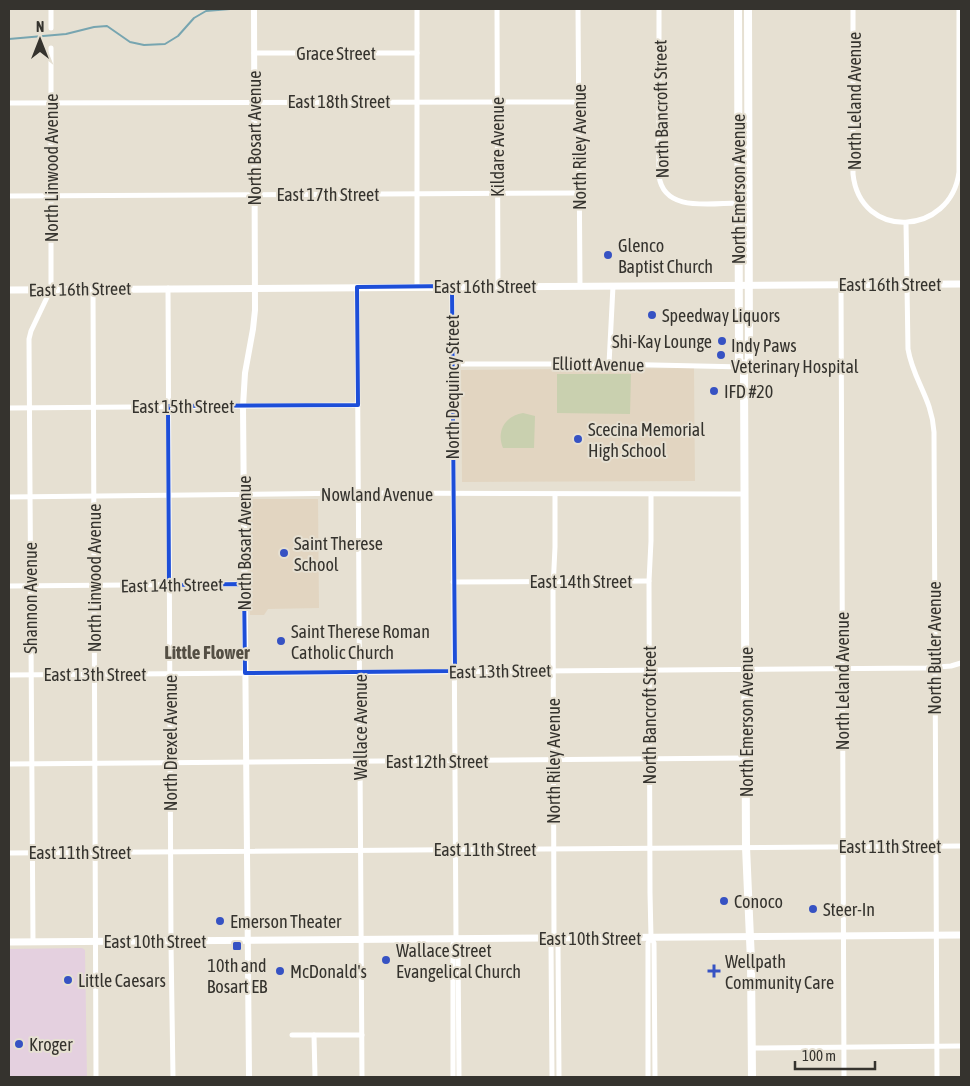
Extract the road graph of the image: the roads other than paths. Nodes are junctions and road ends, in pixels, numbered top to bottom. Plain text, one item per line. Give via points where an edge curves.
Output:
1 (51, 9) edge
2 (254, 9) edge
3 (417, 9) edge
4 (497, 9) edge
5 (578, 9) edge
6 (659, 9) edge
7 (738, 9) edge
8 (748, 9) edge
9 (853, 9) edge
10 (959, 9) edge
11 (51, 28) dead end
12 (51, 48) dead end
13 (417, 53) junction
14 (254, 54) junction
15 (254, 101) junction
16 (417, 101) junction
17 (497, 102) junction
18 (579, 102) junction
19 (9, 103) edge
20 (51, 103) junction
21 (580, 193) junction
22 (254, 194) junction
23 (417, 194) junction
24 (498, 194) junction
25 (9, 196) edge
26 (52, 196) junction
27 (739, 204) junction
28 (906, 223) junction
29 (841, 284) junction
30 (906, 284) junction
31 (961, 284) edge
32 (739, 285) junction
33 (748, 285) junction
34 (417, 286) junction
35 (452, 286) junction
36 (498, 286) junction
37 (580, 286) junction
38 (613, 286) junction
39 (254, 287) junction
40 (357, 287) junction
41 (168, 288) junction
42 (51, 289) junction
43 (93, 289) junction
44 (9, 290) edge
45 (453, 364) junction
46 (609, 364) junction
47 (744, 366) junction
48 (358, 405) junction
49 (168, 406) junction
50 (243, 406) junction
51 (93, 407) junction
52 (9, 408) edge
53 (29, 408) junction
54 (358, 493) junction
55 (452, 494) junction
56 (555, 494) junction
57 (651, 494) junction
58 (744, 494) junction
59 (244, 495) junction
60 (94, 496) junction
61 (169, 496) junction
62 (9, 497) edge
63 (30, 497) junction
64 (553, 581) junction
65 (649, 581) junction
66 (453, 582) junction
67 (244, 584) junction
68 (94, 585) junction
69 (169, 585) junction
70 (9, 586) edge
71 (30, 586) junction
72 (961, 663) edge
73 (842, 668) junction
74 (934, 668) junction
75 (745, 669) junction
76 (553, 670) junction
77 (649, 670) junction
78 (455, 671) junction
79 (359, 672) junction
80 (245, 673) junction
81 (30, 674) junction
82 (95, 674) junction
83 (170, 674) junction
84 (9, 675) edge
85 (746, 758) junction
86 (650, 759) junction
87 (554, 760) junction
88 (360, 761) junction
89 (456, 761) junction
90 (245, 762) junction
91 (95, 763) junction
92 (170, 763) junction
93 (9, 764) edge
94 (31, 764) junction
95 (843, 846) junction
96 (935, 846) junction
97 (961, 846) edge
98 (746, 847) junction
99 (650, 848) junction
100 (554, 849) junction
101 (360, 850) junction
102 (456, 850) junction
103 (246, 851) junction
104 (96, 852) junction
105 (171, 852) junction
106 (9, 853) edge
107 (32, 853) junction
108 (936, 935) junction
109 (961, 935) edge
110 (843, 936) junction
111 (651, 937) junction
112 (749, 937) junction
113 (554, 938) junction
114 (456, 939) junction
115 (247, 940) junction
116 (361, 940) junction
117 (96, 941) junction
118 (171, 941) junction
119 (9, 942) edge
120 (32, 942) junction
121 (292, 1035) dead end
122 (314, 1035) junction
123 (362, 1035) junction
124 (961, 1046) edge
125 (844, 1047) junction
126 (936, 1047) junction
127 (648, 1048) junction
128 (655, 1048) junction
129 (752, 1048) junction
130 (558, 1049) junction
131 (552, 1050) junction
132 (456, 1051) junction
133 (96, 1077) edge
134 (173, 1077) edge
135 (249, 1077) edge
136 (315, 1077) edge
137 (362, 1077) edge
138 (453, 1077) edge
139 (459, 1077) edge
140 (552, 1077) edge
141 (558, 1077) edge
142 (648, 1077) edge
143 (655, 1077) edge
144 (752, 1077) edge
145 (844, 1077) edge
146 (937, 1077) edge

1 - 11 street
2 - 14 street, North Bosart Avenue
3 - 13 street
4 - 17 street, Kildare Avenue
5 - 18 street, North Riley Avenue
6 - 27 street, North Bancroft Street via 661,183 666,192 686,204
7 - 27 main road, North Emerson Avenue
8 - 33 main road, North Emerson Avenue
9 - 28 street, North Leland Avenue via 853,174 862,200 874,212 894,222
10 - 28 street via 957,182 951,196 938,210 923,219
12 - 20 street, North Linwood Avenue
13 - 14 street, Grace Street
13 - 16 street
14 - 15 street, North Bosart Avenue
15 - 16 street, East 18th Street
15 - 20 street, East 18th Street
15 - 22 street, North Bosart Avenue
16 - 17 street, East 18th Street
16 - 23 street
17 - 18 street, East 18th Street
17 - 24 street, Kildare Avenue
18 - 21 street, North Riley Avenue
19 - 20 street, East 18th Street
20 - 26 street, North Linwood Avenue
21 - 24 street, East 17th Street
21 - 37 street, North Riley Avenue
22 - 23 street, East 17th Street
22 - 26 street, East 17th Street
22 - 39 street, North Bosart Avenue
23 - 24 street, East 17th Street
23 - 34 street
24 - 36 street, Kildare Avenue
25 - 26 street, East 17th Street
26 - 42 street, North Linwood Avenue
27 - 32 main road, North Emerson Avenue
28 - 30 street, North Butler Avenue
29 - 30 main road, East 16th Street
29 - 33 main road, East 16th Street
29 - 73 street, North Leland Avenue
30 - 31 main road, East 16th Street
30 - 74 street, North Butler Avenue via 908,354 929,403 934,428
32 - 33 main road, East 16th Street
32 - 38 main road, East 16th Street
32 - 47 main road, North Emerson Avenue via 739,360
33 - 47 main road, North Emerson Avenue via 748,360
34 - 35 main road, East 16th Street
34 - 40 main road, East 16th Street
35 - 36 main road, East 16th Street
35 - 45 street, North Dequincy Street
36 - 37 main road, East 16th Street
37 - 38 main road, East 16th Street
38 - 46 street
39 - 40 main road, East 16th Street
39 - 41 main road, East 16th Street
39 - 50 street, North Bosart Avenue via 254,324 245,368
40 - 48 street, Wallace Avenue
41 - 43 main road, East 16th Street
41 - 49 street, North Drexel Avenue
42 - 43 main road, East 16th Street
42 - 44 main road, East 16th Street
42 - 53 street, Shannon Avenue via 29,337
43 - 51 street, North Linwood Avenue
45 - 46 street, Elliott Avenue
45 - 55 street, North Dequincy Street
46 - 47 street, Elliott Avenue
47 - 58 main road, North Emerson Avenue
48 - 50 street, East 15th Street
48 - 54 street, Wallace Avenue
49 - 50 street, East 15th Street
49 - 51 street, East 15th Street
49 - 61 street, North Drexel Avenue
50 - 59 street, North Bosart Avenue
51 - 53 street, East 15th Street
51 - 60 street, North Linwood Avenue
52 - 53 street, East 15th Street
53 - 63 street, Shannon Avenue
54 - 55 street, Nowland Avenue
54 - 59 street, Nowland Avenue
54 - 79 street, Wallace Avenue
55 - 56 street, Nowland Avenue
55 - 66 street, North Dequincy Street
56 - 57 street, Nowland Avenue
56 - 64 street, North Riley Avenue
57 - 58 street, Nowland Avenue
57 - 65 street, North Bancroft Street
58 - 75 main road, North Emerson Avenue
59 - 61 street, Nowland Avenue
59 - 67 street, North Bosart Avenue
60 - 61 street, Nowland Avenue
60 - 63 street, Nowland Avenue
60 - 68 street, North Linwood Avenue
61 - 69 street, North Drexel Avenue
62 - 63 street, Nowland Avenue
63 - 71 street, Shannon Avenue
64 - 65 street, East 14th Street
64 - 66 street, East 14th Street
64 - 76 street, North Riley Avenue
65 - 77 street, North Bancroft Street
66 - 78 street, North Dequincy Street
67 - 69 street, East 14th Street
67 - 80 street, North Bosart Avenue
68 - 69 street, East 14th Street
68 - 71 street, East 14th Street
68 - 82 street, North Linwood Avenue
69 - 83 street, North Drexel Avenue
70 - 71 street, East 14th Street
71 - 81 street, Shannon Avenue
72 - 74 street, East 13th Street
73 - 74 street, East 13th Street
73 - 75 street, East 13th Street
73 - 95 street, North Leland Avenue
74 - 96 street, North Butler Avenue
75 - 77 street, East 13th Street
75 - 85 main road, North Emerson Avenue
76 - 77 street, East 13th Street
76 - 78 street, East 13th Street
76 - 87 street, North Riley Avenue
77 - 86 street, North Bancroft Street
78 - 79 street, East 13th Street
78 - 89 street, North Dequincy Street
79 - 80 street, East 13th Street
79 - 88 street, Wallace Avenue
80 - 83 street, East 13th Street
80 - 90 street, North Bosart Avenue
81 - 82 street, East 13th Street
81 - 84 street, East 13th Street
81 - 94 street, Shannon Avenue
82 - 83 street, East 13th Street
82 - 91 street, North Linwood Avenue
83 - 92 street, North Drexel Avenue
85 - 86 street, East 12th Street
85 - 98 main road, North Emerson Avenue
86 - 87 street, East 12th Street
86 - 99 street, North Bancroft Street
87 - 89 street, East 12th Street
87 - 100 street, North Riley Avenue
88 - 89 street, East 12th Street
88 - 90 street, East 12th Street
88 - 101 street, Wallace Avenue
89 - 102 street, North Dequincy Street
90 - 92 street, East 12th Street
90 - 103 street, North Bosart Avenue
91 - 92 street, East 12th Street
91 - 94 street, East 12th Street
91 - 104 street, North Linwood Avenue
92 - 105 street, North Drexel Avenue
93 - 94 street, East 12th Street
94 - 107 street, Shannon Avenue
95 - 96 street, East 11th Street
95 - 98 street, East 11th Street
95 - 110 street, North Leland Avenue
96 - 97 street, East 11th Street
96 - 108 street, North Butler Avenue
98 - 99 street, East 11th Street
98 - 112 main road, North Emerson Avenue
99 - 100 street, East 11th Street
99 - 111 street, North Bancroft Street
100 - 102 street, East 11th Street
100 - 113 street, North Riley Avenue
101 - 102 street, East 11th Street
101 - 103 street, East 11th Street
101 - 116 street, Wallace Avenue
102 - 114 street, North Dequincy Street
103 - 105 street, East 11th Street
103 - 115 street, North Bosart Avenue
104 - 105 street, East 11th Street
104 - 107 street, East 11th Street
104 - 117 street, North Linwood Avenue
105 - 118 street, North Drexel Avenue
106 - 107 street, East 11th Street
107 - 120 street, Shannon Avenue
108 - 109 main road, East 10th Street
108 - 110 main road, East 10th Street
108 - 126 street, North Butler Avenue
110 - 112 main road, East 10th Street
110 - 125 street, North Leland Avenue
111 - 112 main road, East 10th Street
111 - 113 main road, East 10th Street
111 - 127 street, North Bancroft Street via 648,944
111 - 128 street, North Bancroft Street via 654,944
112 - 129 main road, North Emerson Avenue
113 - 114 main road, East 10th Street
113 - 130 street, North Riley Avenue via 558,944
113 - 131 street, North Riley Avenue via 551,943
114 - 116 main road, East 10th Street
114 - 132 street, North Dequincy Street via 453,944
115 - 116 main road, East 10th Street
115 - 118 main road, East 10th Street
115 - 135 street, North Bosart Avenue
116 - 123 street, Wallace Avenue
117 - 118 main road, East 10th Street
117 - 120 main road, East 10th Street
117 - 133 street, North Linwood Avenue
118 - 134 street, North Drexel Avenue
119 - 120 main road, East 10th Street
121 - 122 street
122 - 123 street
122 - 136 street
123 - 137 street, Wallace Avenue
124 - 126 street
125 - 126 street
125 - 129 street
125 - 145 street, North Leland Avenue
126 - 146 street, North Butler Avenue
127 - 128 street
127 - 142 street, North Bancroft Street
128 - 143 street, North Bancroft Street
129 - 144 main road, North Emerson Avenue
130 - 131 street
130 - 141 street, North Riley Avenue
131 - 140 street, North Riley Avenue
132 - 138 street, North Dequincy Street
132 - 139 street, North Dequincy Street

